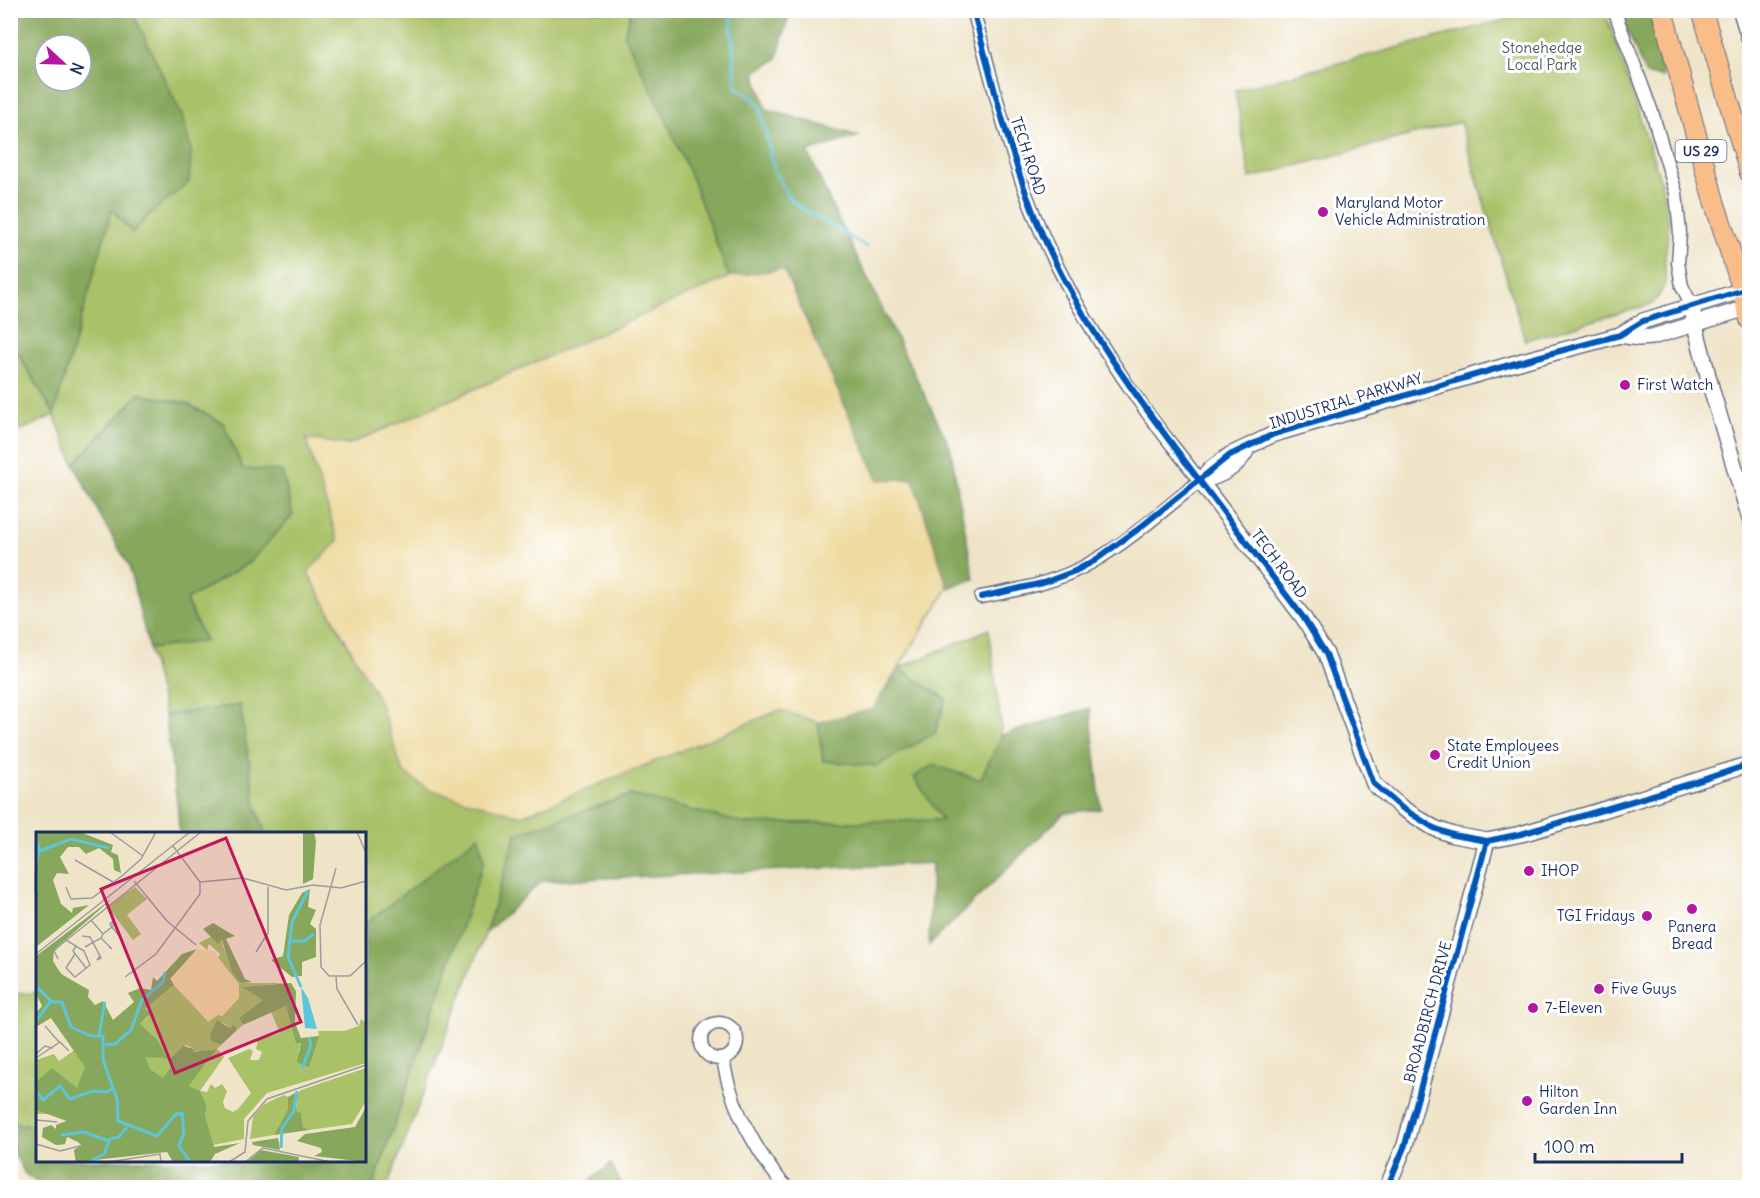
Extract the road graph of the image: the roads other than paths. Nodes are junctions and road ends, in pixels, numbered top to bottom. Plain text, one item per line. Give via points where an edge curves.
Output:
1 (973, 10) edge
2 (1614, 10) edge
3 (1662, 10) edge
4 (1702, 10) edge
5 (1739, 10) edge
6 (1749, 46) edge
7 (1749, 173) edge
8 (1748, 303) edge
9 (1692, 306) junction
10 (1695, 324) junction
11 (1620, 335) junction
12 (1200, 481) junction
13 (1749, 519) edge
14 (981, 597) dead end
15 (1749, 764) edge
16 (1487, 841) junction
17 (723, 1059) dead end
18 (788, 1188) edge
19 (1387, 1188) edge

1 - 12 street, TECH ROAD via 1015,163 1043,236 1110,358
2 - 9 street via 1652,112 1676,194 1678,263 1682,286
3 - 8 highway, US 29 via 1714,201
4 - 7 highway, US 29
5 - 6 street
8 - 9 street, INDUSTRIAL PARKWAY
8 - 10 street, INDUSTRIAL PARKWAY
9 - 10 street
9 - 11 street, INDUSTRIAL PARKWAY via 1643,321
10 - 11 street, INDUSTRIAL PARKWAY via 1652,337
10 - 13 street
11 - 12 street, INDUSTRIAL PARKWAY via 1274,434 1249,446 1243,457 1225,472
12 - 14 street, INDUSTRIAL PARKWAY via 1094,561 1043,583
12 - 16 street, TECH ROAD via 1304,617 1326,654 1374,784 1434,828
15 - 16 street, TECH ROAD via 1593,813
16 - 19 street, BROADBIRCH DRIVE via 1405,1145
17 - 18 street via 731,1093 744,1122 765,1160

